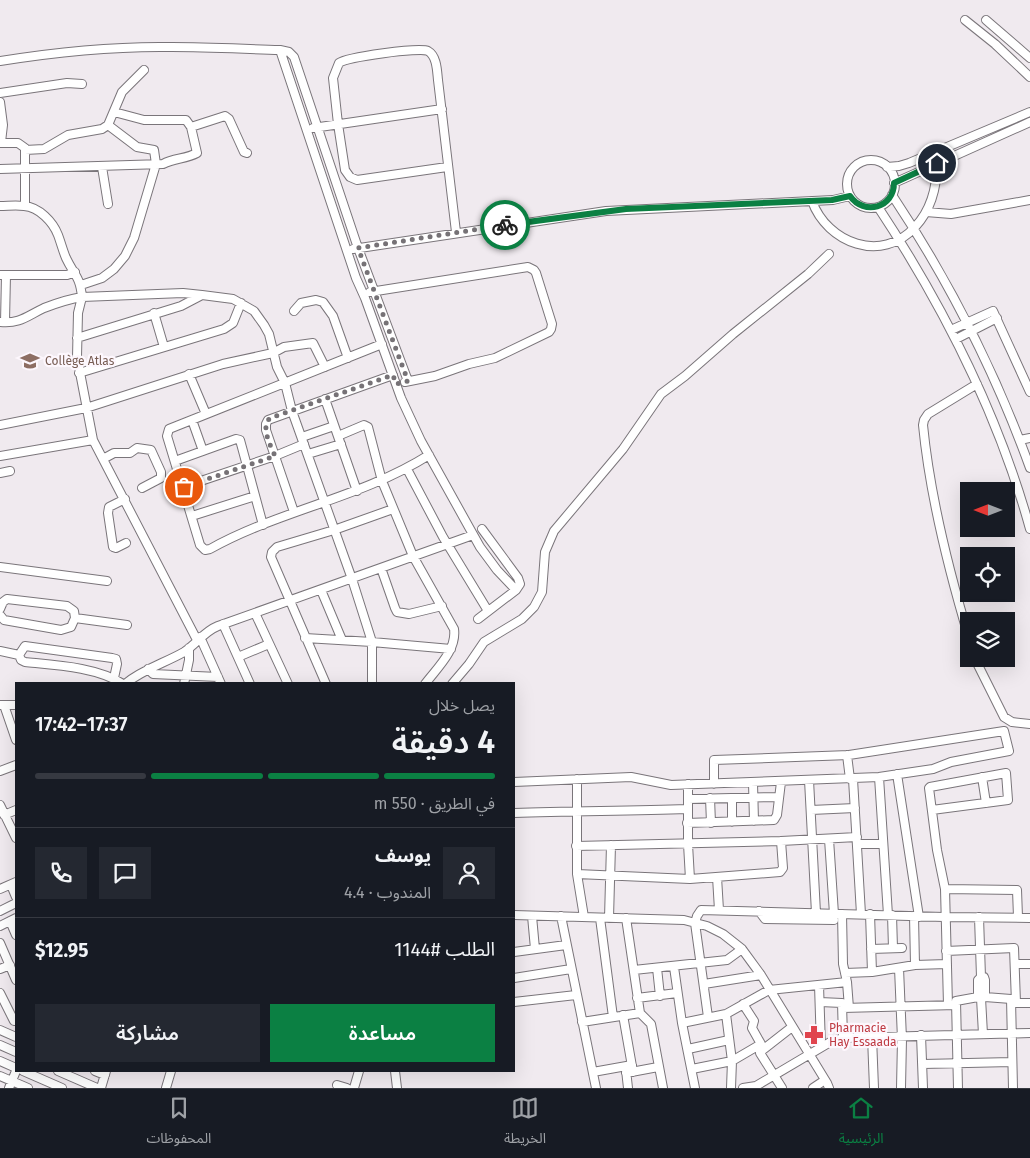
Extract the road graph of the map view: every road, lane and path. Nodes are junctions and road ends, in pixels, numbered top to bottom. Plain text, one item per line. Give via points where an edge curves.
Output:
1 (965, 20) dead end
2 (986, 20) dead end
3 (280, 50) junction
4 (1030, 58) edge
5 (0, 60) edge
6 (144, 70) dead end
7 (1030, 77) edge
8 (82, 84) dead end
9 (0, 93) edge
10 (0, 102) edge
11 (442, 109) junction
12 (114, 112) junction
13 (1030, 112) edge
14 (1030, 122) edge
15 (338, 124) junction
16 (108, 125) junction
17 (191, 127) junction
18 (317, 127) junction
19 (306, 129) junction
20 (0, 142) edge
21 (25, 150) junction
22 (247, 153) dead end
23 (937, 163) junction
24 (156, 164) junction
25 (102, 167) junction
26 (448, 167) junction
27 (887, 167) junction
28 (26, 168) junction
29 (0, 169) edge
30 (894, 183) junction
31 (892, 195) junction
32 (850, 196) junction
33 (1030, 200) edge
34 (812, 201) junction
35 (108, 204) dead end
36 (0, 206) edge
37 (25, 206) junction
38 (878, 207) junction
39 (926, 212) junction
40 (914, 229) junction
41 (456, 232) junction
42 (899, 239) junction
43 (358, 248) junction
44 (346, 250) junction
45 (829, 254) dead end
46 (76, 272) junction
47 (3, 275) edge
48 (81, 284) junction
49 (374, 291) junction
50 (363, 293) junction
51 (202, 295) junction
52 (82, 297) junction
53 (241, 303) junction
54 (294, 311) dead end
55 (154, 313) junction
56 (995, 314) junction
57 (3, 322) edge
58 (968, 322) junction
59 (951, 330) junction
60 (972, 331) junction
61 (77, 338) junction
62 (956, 339) junction
63 (382, 344) junction
64 (164, 347) junction
65 (273, 354) junction
66 (348, 358) junction
67 (325, 367) junction
68 (79, 374) junction
69 (189, 374) junction
70 (393, 375) junction
71 (408, 381) junction
72 (285, 383) junction
73 (396, 384) junction
74 (977, 384) junction
75 (1030, 392) edge
76 (325, 399) junction
77 (86, 408) junction
78 (292, 411) junction
79 (206, 414) junction
80 (192, 420) junction
81 (0, 424) edge
82 (334, 426) junction
83 (1030, 438) edge
84 (93, 440) junction
85 (339, 440) junction
86 (1020, 440) junction
87 (303, 441) junction
88 (203, 451) junction
89 (308, 454) junction
90 (429, 455) junction
91 (0, 456) edge
92 (275, 456) junction
93 (104, 459) junction
94 (175, 461) junction
95 (248, 466) junction
96 (1030, 468) edge
97 (407, 469) junction
98 (10, 471) dead end
99 (0, 473) edge
100 (382, 481) junction
101 (184, 487) junction
102 (142, 488) dead end
103 (357, 491) junction
104 (255, 496) junction
105 (125, 499) junction
106 (325, 502) junction
107 (393, 509) junction
108 (294, 512) junction
109 (192, 516) junction
110 (263, 525) junction
111 (482, 529) dead end
112 (1030, 529) edge
113 (334, 530) junction
114 (473, 535) junction
115 (126, 543) dead end
116 (448, 544) junction
117 (414, 556) junction
118 (0, 567) edge
119 (382, 568) junction
120 (352, 579) junction
121 (108, 581) dead end
122 (321, 590) junction
123 (516, 590) junction
124 (289, 601) junction
125 (442, 606) junction
126 (0, 609) edge
127 (488, 611) junction
128 (961, 612) edge
129 (255, 613) junction
130 (0, 615) edge
131 (75, 618) junction
132 (478, 619) dead end
133 (223, 624) junction
134 (127, 625) dead end
135 (199, 638) junction
136 (305, 638) junction
137 (342, 640) junction
138 (372, 642) junction
139 (270, 644) junction
140 (189, 648) junction
141 (451, 649) junction
142 (0, 651) edge
143 (19, 655) junction
144 (238, 656) junction
145 (979, 667) edge
146 (148, 669) junction
147 (114, 678) junction
148 (185, 680) edge
149 (220, 680) edge
150 (121, 682) edge
151 (127, 682) edge
152 (249, 682) edge
153 (287, 682) edge
154 (325, 682) edge
155 (372, 682) edge
156 (426, 682) edge
157 (454, 682) edge
158 (2, 705) edge
159 (15, 706) edge
160 (1030, 724) edge
161 (15, 734) edge
162 (847, 755) junction
163 (15, 765) edge
164 (0, 771) edge
165 (897, 774) junction
166 (879, 777) junction
167 (982, 777) junction
168 (577, 779) junction
169 (851, 779) junction
170 (809, 780) junction
171 (515, 782) edge
172 (781, 782) junction
173 (752, 783) junction
174 (688, 784) junction
175 (714, 784) junction
176 (753, 797) junction
177 (779, 797) junction
178 (688, 798) junction
179 (710, 798) junction
180 (732, 798) junction
181 (986, 803) junction
182 (0, 805) edge
183 (687, 808) junction
184 (855, 808) junction
185 (15, 810) edge
186 (577, 810) junction
187 (811, 810) junction
188 (932, 810) junction
189 (515, 813) edge
190 (4, 814) junction
191 (754, 821) junction
192 (711, 822) junction
193 (732, 822) junction
194 (687, 823) junction
195 (15, 836) edge
196 (812, 839) junction
197 (829, 839) junction
198 (781, 841) junction
199 (857, 841) junction
200 (688, 844) junction
201 (883, 844) junction
202 (611, 845) junction
203 (576, 846) junction
204 (577, 874) junction
205 (609, 876) junction
206 (717, 878) junction
207 (690, 879) junction
208 (14, 883) edge
209 (1, 887) edge
210 (945, 889) junction
211 (15, 904) edge
212 (719, 910) junction
213 (0, 911) edge
214 (759, 912) junction
215 (816, 913) junction
216 (861, 914) junction
217 (870, 914) junction
218 (515, 915) edge
219 (890, 915) junction
220 (532, 916) junction
221 (561, 916) junction
222 (837, 916) junction
223 (917, 916) junction
224 (944, 917) junction
225 (979, 917) junction
226 (1018, 917) junction
227 (584, 918) junction
228 (600, 918) junction
229 (608, 918) junction
230 (626, 918) junction
231 (1030, 918) edge
232 (13, 920) edge
233 (695, 923) junction
234 (0, 926) edge
235 (0, 943) edge
236 (566, 945) junction
237 (893, 948) junction
238 (902, 948) dead end
239 (981, 948) junction
240 (535, 949) junction
241 (742, 949) junction
242 (871, 949) junction
243 (946, 951) junction
244 (515, 952) edge
245 (701, 964) junction
246 (947, 964) junction
247 (1015, 964) junction
248 (1030, 964) edge
249 (10, 965) junction
250 (915, 965) junction
251 (674, 967) junction
252 (657, 968) junction
253 (899, 968) junction
254 (0, 969) edge
255 (571, 969) junction
256 (634, 970) junction
257 (872, 972) junction
258 (845, 973) junction
259 (15, 975) edge
260 (761, 976) junction
261 (515, 978) edge
262 (847, 982) junction
263 (704, 984) junction
264 (819, 985) junction
265 (769, 990) junction
266 (0, 993) edge
267 (677, 993) junction
268 (576, 995) junction
269 (660, 996) junction
270 (637, 998) junction
271 (981, 998) junction
272 (515, 1002) edge
273 (820, 1002) junction
274 (1014, 1003) junction
275 (1030, 1003) edge
276 (743, 1004) junction
277 (952, 1005) junction
278 (901, 1007) junction
279 (846, 1008) junction
280 (640, 1013) junction
281 (726, 1014) junction
282 (623, 1015) junction
283 (613, 1016) junction
284 (708, 1017) junction
285 (15, 1021) edge
286 (582, 1022) junction
287 (682, 1023) junction
288 (792, 1027) junction
289 (0, 1030) edge
290 (1030, 1033) edge
291 (983, 1034) junction
292 (1012, 1034) junction
293 (957, 1035) junction
294 (902, 1036) junction
295 (922, 1036) junction
296 (15, 1037) edge
297 (872, 1037) junction
298 (843, 1038) junction
299 (729, 1040) junction
300 (0, 1045) edge
301 (821, 1047) junction
302 (760, 1048) junction
303 (688, 1049) junction
304 (15, 1052) edge
305 (809, 1054) junction
306 (0, 1061) edge
307 (732, 1061) junction
308 (1012, 1062) junction
309 (958, 1063) junction
310 (923, 1064) junction
311 (658, 1067) junction
312 (15, 1069) edge
313 (629, 1069) junction
314 (692, 1069) junction
315 (15, 1072) edge
316 (25, 1072) edge
317 (61, 1072) edge
318 (171, 1072) edge
319 (359, 1072) edge
320 (393, 1072) edge
321 (593, 1072) junction
322 (106, 1073) edge
323 (0, 1076) edge
324 (773, 1076) junction
325 (825, 1080) junction
326 (10, 1084) edge
327 (337, 1085) dead end
328 (58, 1087) edge
329 (28, 1088) edge
330 (99, 1088) edge
331 (166, 1088) edge
332 (347, 1088) edge
333 (354, 1088) edge
334 (398, 1088) edge
335 (596, 1088) edge
336 (628, 1088) edge
337 (663, 1088) edge
338 (695, 1088) edge
339 (731, 1088) edge
340 (743, 1088) edge
341 (782, 1088) edge
342 (813, 1088) edge
343 (829, 1088) edge
344 (874, 1088) edge
345 (901, 1088) edge
346 (923, 1088) edge
347 (958, 1088) edge
348 (1013, 1088) edge

1 - 7 street
2 - 4 street
3 - 5 street via 135,48
3 - 18 street via 289,52 294,58
3 - 19 street
6 - 12 street via 122,92
8 - 9 street via 67,83
10 - 20 street via 3,125
11 - 15 street
11 - 15 street via 435,61 429,52 349,58 339,62 333,78
11 - 26 street
12 - 16 street
12 - 17 street via 144,120 183,119
13 - 27 street via 910,163
14 - 23 street
15 - 18 street
15 - 26 street via 345,170 353,179
16 - 21 street via 98,131 65,136 44,148
16 - 24 street via 137,147 154,150
17 - 22 street via 227,116
17 - 24 street via 197,154
18 - 19 street
18 - 43 street
19 - 44 street
20 - 21 street via 21,144
21 - 28 street
23 - 30 street
23 - 39 street via 934,188
24 - 25 street
24 - 48 street via 134,238 125,256 102,278
25 - 28 street
25 - 35 street
26 - 41 street
27 - 30 street
27 - 32 street via 872,160 856,165 847,179
28 - 29 street
28 - 37 street
30 - 31 street
31 - 38 street
31 - 40 street
32 - 34 street
32 - 38 street via 863,206
33 - 39 street via 951,214
34 - 41 street via 620,210
34 - 42 street via 825,225 847,241 873,246
36 - 37 street
37 - 46 street via 42,214 53,226 66,258
38 - 42 street
39 - 40 street
40 - 42 street
40 - 58 street
41 - 43 street
42 - 59 street
43 - 44 street
43 - 49 street
44 - 50 street
45 - 157 street via 661,394 623,449 554,531 545,552 542,592 534,607 522,619 484,642
46 - 47 street via 67,275
46 - 48 street
47 - 57 street
48 - 52 street
49 - 50 street
49 - 71 street
49 - 71 street via 528,267 536,273 552,324 550,331 490,360
50 - 63 street
51 - 52 street
51 - 53 street via 225,297
51 - 55 street via 181,306
52 - 57 street via 47,307 18,322
52 - 61 street
53 - 64 street via 230,327
53 - 65 street via 260,316 269,334
54 - 66 street via 301,303 322,302 333,316
55 - 61 street
55 - 64 street
56 - 58 street
56 - 60 street
56 - 75 street
58 - 59 street
58 - 60 street
59 - 62 street
60 - 62 street
60 - 86 street
61 - 68 street
62 - 74 street
63 - 66 street
63 - 70 street
64 - 68 street
65 - 67 street via 284,347 313,343
65 - 69 street
65 - 72 street
66 - 67 street
67 - 72 street
68 - 77 street
69 - 77 street
69 - 79 street
70 - 73 street
70 - 76 street
71 - 73 street
72 - 78 street
72 - 79 street
73 - 90 street
74 - 112 street via 1008,459
74 - 128 street via 928,414 923,425 942,540
76 - 78 street
76 - 82 street
77 - 81 street
77 - 84 street
78 - 87 street
78 - 92 street via 266,422
79 - 80 street
80 - 88 street
80 - 94 street via 167,432
82 - 85 street
82 - 87 street
83 - 86 street
84 - 91 street
84 - 93 street
85 - 89 street
85 - 100 street via 363,426 368,427
85 - 103 street
86 - 96 street
87 - 89 street
87 - 92 street
88 - 94 street
88 - 95 street via 238,439
89 - 106 street
90 - 97 street
90 - 114 street
92 - 95 street
92 - 108 street
93 - 102 street via 114,453 130,453 137,448 151,450 161,478
93 - 105 street
94 - 101 street
95 - 101 street
95 - 104 street
97 - 100 street
97 - 116 street
98 - 99 street
100 - 103 street
100 - 107 street
101 - 109 street
103 - 106 street
104 - 109 street
104 - 110 street
105 - 115 street via 109,507 108,513 113,547
105 - 135 street
106 - 108 street
106 - 113 street
107 - 113 street
107 - 117 street
108 - 110 street
109 - 110 street via 200,545 205,550
111 - 123 street via 519,580
113 - 120 street
113 - 124 street via 277,547 272,552 271,557
114 - 116 street
114 - 123 street via 488,559
116 - 117 street
116 - 127 street
117 - 119 street
117 - 125 street
118 - 121 street
119 - 120 street
119 - 125 street via 397,612 409,614
120 - 122 street
120 - 138 street
122 - 124 street
122 - 137 street
123 - 127 street
124 - 129 street
124 - 136 street
125 - 141 street via 454,629
126 - 131 street via 8,599 67,606 74,611
127 - 132 street
129 - 133 street
129 - 139 street
130 - 131 street via 4,620 61,630 71,627
131 - 134 street
133 - 135 street
133 - 144 street
135 - 140 street
135 - 149 street
136 - 137 street
136 - 154 street
137 - 138 street
138 - 141 street
138 - 155 street
139 - 144 street
139 - 153 street
140 - 146 street
140 - 148 street
141 - 156 street
142 - 143 street
143 - 147 street via 25,662 73,668
143 - 147 street via 25,646 112,658 117,662
144 - 152 street
145 - 160 street via 1004,717 1012,722
146 - 148 street via 153,674
146 - 151 street
147 - 150 street
148 - 149 street
158 - 159 street
158 - 161 street
162 - 165 street via 1005,732 1009,752
162 - 169 street
162 - 175 street via 714,760
163 - 164 street
165 - 166 street
165 - 223 street
166 - 169 street
166 - 201 street
167 - 181 street
167 - 181 street via 1006,774 1008,799
167 - 188 street via 930,786
168 - 171 street
168 - 174 street via 639,778 664,785
168 - 186 street
169 - 170 street
169 - 184 street
170 - 172 street
170 - 187 street
172 - 173 street
172 - 177 street
173 - 175 street
173 - 176 street
174 - 175 street
174 - 178 street
176 - 177 street
176 - 180 street
176 - 191 street
177 - 191 street via 776,818
178 - 179 street
178 - 183 street
179 - 180 street
179 - 192 street
180 - 193 street
181 - 188 street
182 - 190 street
183 - 186 street
183 - 194 street
184 - 187 street
184 - 199 street
185 - 190 street
186 - 189 street
186 - 203 street
187 - 196 street
188 - 210 street
190 - 195 street
191 - 193 street
192 - 193 street
192 - 194 street
194 - 200 street
196 - 197 street
196 - 198 street
196 - 215 street
197 - 199 street
197 - 222 street
198 - 200 street
198 - 206 street via 782,871
199 - 201 street
199 - 216 street
200 - 202 street
200 - 207 street
201 - 219 street
202 - 203 street
202 - 205 street
203 - 204 street
204 - 205 street
204 - 227 street
205 - 207 street
205 - 229 street
206 - 207 street
206 - 212 street
208 - 209 street
210 - 224 street
210 - 226 street via 1017,890
211 - 213 street
212 - 214 street
212 - 233 street via 701,910
214 - 215 street
214 - 222 street via 766,918
215 - 222 street
216 - 217 street
216 - 222 street
217 - 219 street
217 - 242 street
218 - 220 street
219 - 223 street
219 - 237 street
220 - 221 street
220 - 240 street
221 - 227 street
221 - 236 street
222 - 258 street
223 - 224 street
223 - 250 street
224 - 225 street
224 - 243 street
225 - 226 street
225 - 239 street
226 - 231 street
227 - 228 street
228 - 229 street
228 - 283 street
229 - 230 street
230 - 233 street
230 - 256 street
232 - 234 street
233 - 241 street via 723,934
233 - 245 street
235 - 249 street
236 - 240 street
236 - 255 street
237 - 238 street
237 - 242 street
239 - 243 street
239 - 247 street via 1014,948
239 - 271 street via 981,977 978,980
240 - 244 street
241 - 245 street via 729,960
241 - 260 street
242 - 257 street
243 - 246 street
245 - 251 street
245 - 263 street
246 - 250 street
246 - 277 street
247 - 248 street
247 - 274 street
249 - 254 street
249 - 259 street
250 - 253 street
251 - 252 street
251 - 267 street
252 - 256 street
252 - 269 street
253 - 257 street
253 - 278 street
255 - 261 street
255 - 268 street
256 - 270 street
257 - 258 street
258 - 262 street
260 - 263 street
260 - 265 street
262 - 264 street
262 - 279 street
263 - 284 street
264 - 265 street
264 - 273 street
265 - 276 street
265 - 288 street
266 - 285 street
267 - 269 street
267 - 287 street
268 - 272 street
268 - 286 street
269 - 270 street
270 - 280 street
271 - 274 street via 1010,998
271 - 277 street via 956,1000
271 - 291 street
273 - 279 street via 840,1002
273 - 301 street
274 - 275 street
274 - 292 street
276 - 281 street
276 - 302 street via 754,1020 752,1029
277 - 278 street
277 - 293 street
278 - 279 street
278 - 294 street
279 - 298 street
280 - 282 street
280 - 311 street via 651,1024
281 - 284 street
281 - 299 street
282 - 283 street
282 - 313 street
283 - 286 street
284 - 287 street
286 - 321 street
287 - 303 street
288 - 302 street
288 - 305 street
289 - 296 street
290 - 292 street
291 - 292 street
291 - 293 street
292 - 308 street
293 - 295 street
293 - 309 street
294 - 295 street
294 - 297 street
294 - 345 street
295 - 310 street
297 - 298 street
297 - 344 street
298 - 301 street
299 - 303 street
299 - 307 street
300 - 304 street
301 - 305 street
302 - 307 street
302 - 324 street
303 - 314 street
305 - 324 street
305 - 325 street
306 - 312 street
307 - 314 street
307 - 339 street
308 - 309 street
308 - 348 street
309 - 310 street
309 - 347 street
310 - 346 street
311 - 313 street
311 - 337 street
313 - 321 street
313 - 336 street
314 - 338 street
315 - 326 street
316 - 328 street
317 - 328 street
317 - 330 street
318 - 331 street
319 - 333 street
320 - 334 street
321 - 335 street
322 - 330 street
323 - 326 street
324 - 340 street
324 - 341 street
325 - 342 street
325 - 343 street
326 - 329 street
327 - 332 street

